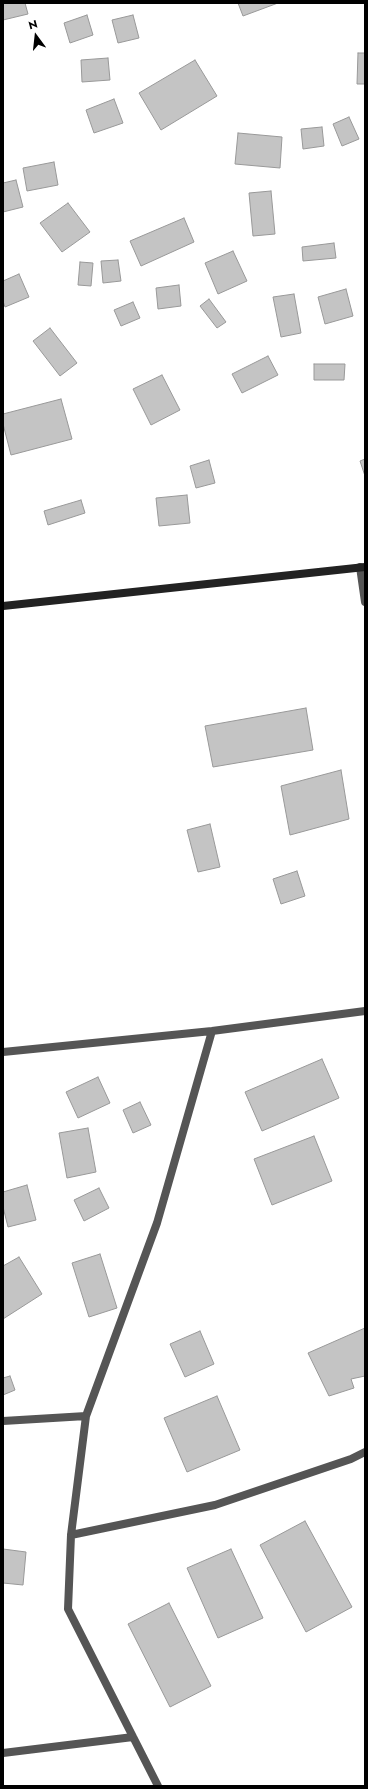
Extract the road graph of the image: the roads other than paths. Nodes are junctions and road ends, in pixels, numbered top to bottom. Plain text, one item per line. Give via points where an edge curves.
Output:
1 (362, 567) edge
2 (365, 602) edge
3 (3, 606) edge
4 (365, 1011) edge
5 (212, 1032) junction
6 (3, 1052) edge
7 (86, 1416) junction
8 (3, 1421) edge
9 (365, 1452) edge
10 (71, 1535) junction
11 (133, 1738) junction
12 (3, 1753) edge
13 (158, 1786) edge

1 - 2 street
1 - 3 main road
4 - 5 street
5 - 6 street
5 - 7 street via 158,1223
7 - 8 street
7 - 10 street
9 - 10 street via 215,1505
10 - 11 street via 68,1609
11 - 12 street
11 - 13 street

